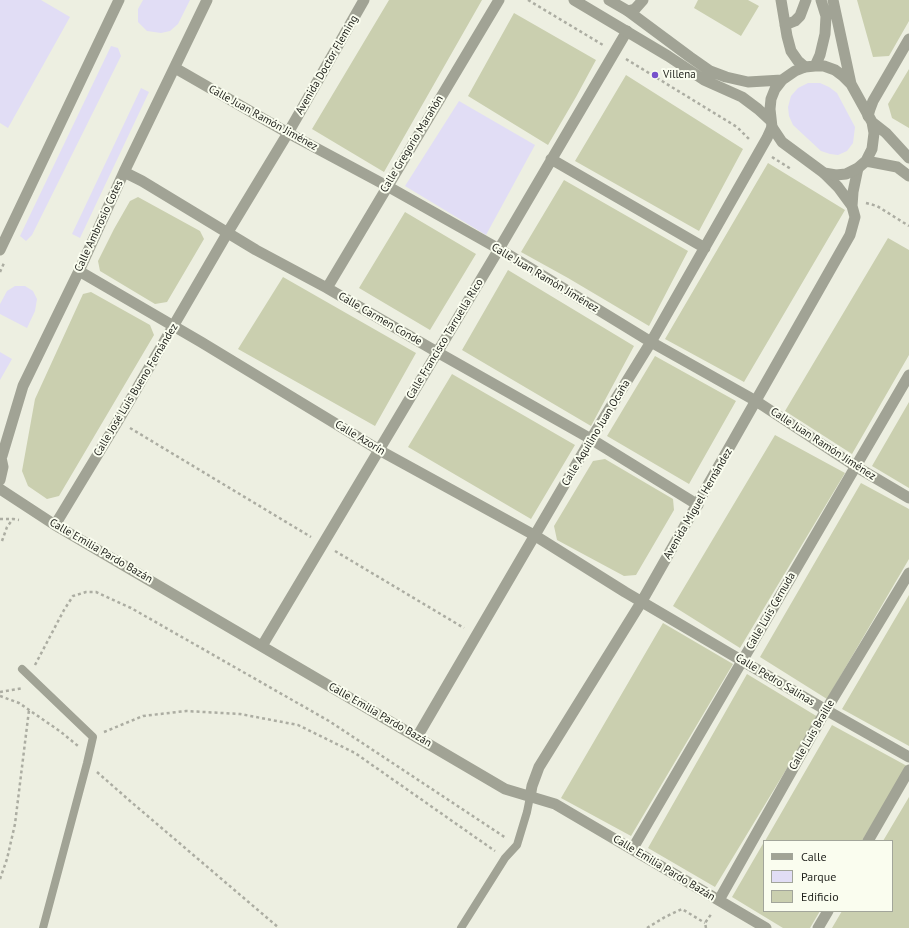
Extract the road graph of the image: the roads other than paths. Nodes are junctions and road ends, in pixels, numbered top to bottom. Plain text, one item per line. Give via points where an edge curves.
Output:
1 (119, 0) edge
2 (207, 0) edge
3 (364, 0) edge
4 (499, 0) edge
5 (574, 0) edge
6 (609, 0) edge
7 (643, 0) edge
8 (781, 0) edge
9 (806, 0) edge
10 (821, 0) edge
11 (833, 0) edge
12 (628, 11) junction
13 (785, 25) junction
14 (627, 31) junction
15 (909, 39) edge
16 (810, 66) junction
17 (175, 68) junction
18 (782, 80) junction
19 (852, 84) junction
20 (870, 119) junction
21 (771, 124) junction
22 (288, 133) junction
23 (909, 158) edge
24 (551, 159) junction
25 (862, 164) junction
26 (124, 172) junction
27 (824, 173) junction
28 (909, 176) edge
29 (387, 186) junction
30 (852, 206) junction
31 (228, 232) junction
32 (705, 248) junction
33 (499, 249) junction
34 (0, 250) edge
35 (216, 254) joint
36 (79, 271) junction
37 (327, 288) junction
38 (174, 327) junction
39 (651, 342) junction
40 (437, 352) junction
41 (909, 375) edge
42 (756, 401) junction
43 (591, 439) junction
44 (379, 450) junction
45 (1, 454) edge
46 (855, 466) junction
47 (0, 480) edge
48 (0, 489) edge
49 (909, 498) edge
50 (698, 505) junction
51 (54, 525) junction
52 (534, 535) junction
53 (909, 573) edge
54 (642, 601) junction
55 (262, 646) junction
56 (742, 660) junction
57 (22, 669) dead end
58 (826, 710) junction
59 (417, 737) junction
60 (909, 757) edge
61 (909, 770) edge
62 (530, 797) junction
63 (869, 840) edge
64 (633, 848) junction
65 (720, 900) junction
66 (827, 912) edge
67 (43, 928) edge
68 (461, 928) edge
69 (766, 928) edge
70 (818, 928) edge

1 - 34 street
2 - 17 street, Calle Ambrosio Cotes
3 - 22 street, Avenida Doctor Fleming
4 - 29 street, Calle Gregorio Marañón
5 - 14 street
6 - 12 street
7 - 12 street via 635,9
8 - 13 street
9 - 13 street via 800,16
10 - 16 street via 826,16 825,34 820,55
11 - 19 street
12 - 18 street via 710,71 748,82
13 - 16 street via 791,51 798,61
14 - 21 street via 704,80 742,97 758,108
14 - 24 street, Calle Francisco Tarruella Rico
15 - 20 street via 873,101
16 - 18 street via 795,71
16 - 19 street via 824,66 835,70
17 - 22 street, Calle Juan Ramón Jiménez
17 - 26 street, Calle Ambrosio Cotes
18 - 21 street via 771,99
19 - 20 street
20 - 23 street
20 - 25 street via 874,140 872,149
21 - 27 street via 782,142
21 - 32 street, Calle Aquilino Juan Ocaña via 761,149
22 - 29 street, Calle Juan Ramón Jiménez
22 - 31 street, Avenida Doctor Fleming
24 - 32 street
24 - 33 street, Calle Francisco Tarruella Rico
25 - 27 street via 846,174
25 - 28 street via 880,163 897,167
25 - 30 street, Avenida Miguel Hernández via 855,182
26 - 31 street, Calle Carmen Conde
26 - 36 street, Calle Ambrosio Cotes
27 - 30 street
29 - 33 street, Calle Juan Ramón Jiménez
29 - 37 street, Calle Gregorio Marañón
30 - 42 street, Avenida Miguel Hernández via 855,217 850,235
31 - 35 street, Avenida Doctor Fleming
31 - 37 street, Calle Carmen Conde
32 - 39 street, Calle Aquilino Juan Ocaña
33 - 39 street, Calle Juan Ramón Jiménez
33 - 40 street, Calle Francisco Tarruella Rico
35 - 38 street, Calle José Luis Bueno Fernández
36 - 38 street, Calle Azorín
36 - 45 street, Calle Ambrosio Cotes via 23,386
37 - 40 street, Calle Carmen Conde
38 - 44 street, Calle Azorín
38 - 51 street, Calle José Luis Bueno Fernández
39 - 42 street, Calle Juan Ramón Jiménez
39 - 43 street, Calle Aquilino Juan Ocaña
40 - 43 street, Calle Carmen Conde
40 - 44 street, Calle Francisco Tarruella Rico
41 - 46 street, Calle Luis Cernuda
42 - 46 street, Calle Juan Ramón Jiménez
42 - 50 street, Avenida Miguel Hernández
43 - 50 street, Calle Carmen Conde
43 - 52 street, Calle Aquilino Juan Ocaña
44 - 52 street, Calle Azorín
44 - 55 street, Calle Francisco Tarruella Rico
45 - 47 street, Calle Ambrosio Cotes via 3,467
46 - 49 street, Calle Juan Ramón Jiménez
46 - 56 street, Calle Luis Cernuda
48 - 51 street, Calle Emilia Pardo Bazán
50 - 54 street, Avenida Miguel Hernández
51 - 55 street, Calle Emilia Pardo Bazán
52 - 54 street, Calle Azorín
52 - 59 street, Calle Aquilino Juan Ocaña
53 - 58 street, Calle Luis Braille
54 - 56 street, Calle Pedro Salinas
54 - 62 street, Avenida Miguel Hernández via 539,767
55 - 59 street, Calle Emilia Pardo Bazán
56 - 58 street, Calle Pedro Salinas
56 - 64 street, Calle Luis Cernuda
57 - 67 lane via 92,737
58 - 60 street, Calle Pedro Salinas
58 - 65 street, Calle Luis Braille
59 - 62 street, Calle Emilia Pardo Bazán via 505,789
61 - 63 street
62 - 64 street, Calle Emilia Pardo Bazán via 555,804
62 - 68 lane via 517,845 505,858
64 - 65 street, Calle Emilia Pardo Bazán
65 - 69 street, Calle Emilia Pardo Bazán
66 - 70 street

